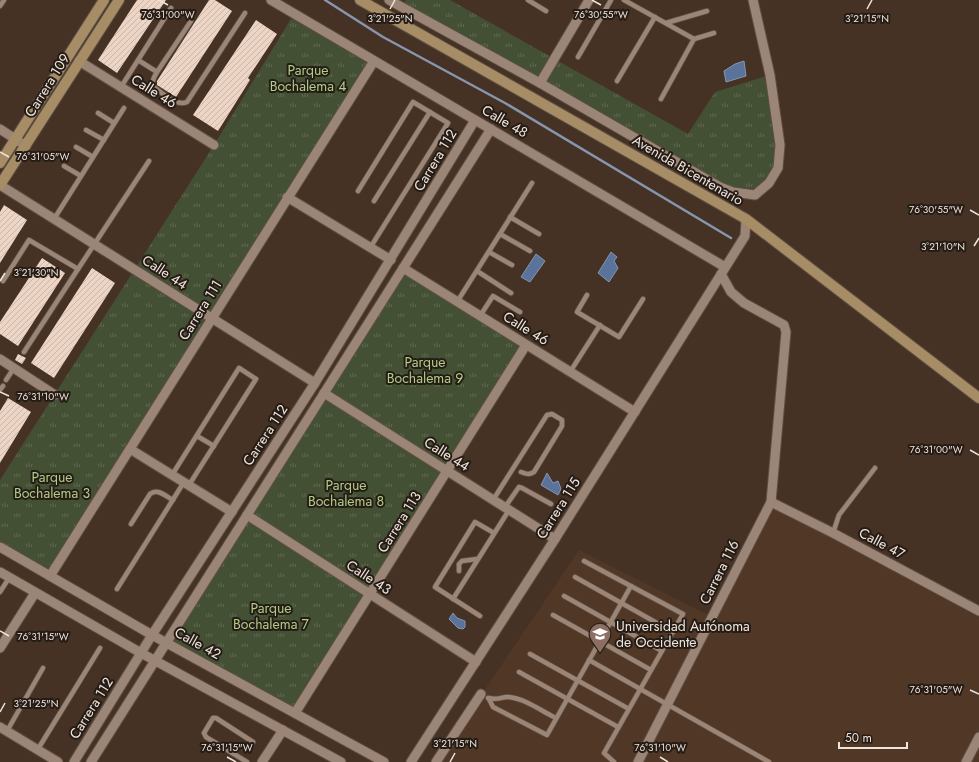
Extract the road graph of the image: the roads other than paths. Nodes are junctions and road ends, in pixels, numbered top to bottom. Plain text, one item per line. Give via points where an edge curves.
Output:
1 (104, 0) edge
2 (119, 0) edge
3 (271, 0) edge
4 (360, 0) edge
5 (389, 0) edge
6 (528, 0) edge
7 (589, 0) edge
8 (611, 0) edge
9 (624, 0) edge
10 (753, 0) edge
11 (404, 3) edge
12 (171, 8) dead end
13 (546, 10) dead end
14 (707, 11) dead end
15 (245, 13) dead end
16 (655, 17) junction
17 (191, 21) dead end
18 (666, 23) junction
19 (714, 34) dead end
20 (694, 39) junction
21 (578, 57) dead end
22 (138, 60) junction
23 (79, 61) junction
24 (374, 61) junction
25 (157, 72) junction
26 (617, 80) dead end
27 (540, 84) junction
28 (121, 87) junction
29 (660, 99) dead end
30 (124, 108) dead end
31 (430, 112) junction
32 (98, 113) dead end
33 (475, 120) junction
34 (114, 123) junction
35 (0, 129) edge
36 (491, 129) junction
37 (86, 130) dead end
38 (16, 139) junction
39 (104, 140) junction
40 (214, 145) dead end
41 (26, 146) junction
42 (76, 147) dead end
43 (93, 157) junction
44 (149, 161) dead end
45 (0, 163) edge
46 (64, 166) dead end
47 (81, 176) junction
48 (532, 183) dead end
49 (0, 185) edge
50 (358, 191) dead end
51 (287, 197) junction
52 (374, 201) dead end
53 (510, 217) junction
54 (54, 219) junction
55 (746, 219) junction
56 (500, 234) junction
57 (538, 234) dead end
58 (95, 244) junction
59 (370, 248) junction
60 (530, 251) dead end
61 (489, 252) junction
62 (391, 260) junction
63 (512, 265) dead end
64 (403, 268) junction
65 (78, 270) junction
66 (723, 270) junction
67 (477, 271) junction
68 (3, 280) dead end
69 (511, 293) dead end
70 (587, 296) dead end
71 (643, 299) dead end
72 (457, 302) junction
73 (520, 312) dead end
74 (480, 316) junction
75 (211, 318) junction
76 (600, 325) junction
77 (526, 345) junction
78 (24, 352) dead end
79 (0, 360) edge
80 (14, 368) junction
81 (570, 372) junction
82 (6, 380) dead end
83 (314, 384) junction
84 (324, 393) junction
85 (55, 395) dead end
86 (979, 398) edge
87 (634, 412) junction
88 (197, 436) junction
89 (214, 446) junction
90 (130, 449) junction
91 (875, 468) dead end
92 (447, 471) junction
93 (521, 472) dead end
94 (172, 475) junction
95 (186, 483) junction
96 (173, 500) junction
97 (493, 500) junction
98 (771, 502) junction
99 (552, 504) dead end
100 (507, 509) junction
101 (232, 512) junction
102 (247, 515) junction
103 (131, 524) dead end
104 (494, 533) junction
105 (833, 533) junction
106 (555, 539) junction
107 (0, 547) edge
108 (478, 560) junction
109 (584, 561) dead end
110 (458, 571) dead end
111 (0, 572) edge
112 (50, 576) junction
113 (575, 577) dead end
114 (9, 578) junction
115 (631, 586) junction
116 (117, 589) dead end
117 (0, 592) edge
118 (35, 593) junction
119 (370, 594) junction
120 (564, 596) dead end
121 (453, 599) junction
122 (621, 603) junction
123 (979, 611) edge
124 (553, 615) dead end
125 (480, 616) dead end
126 (610, 622) junction
127 (673, 632) junction
128 (152, 635) junction
129 (600, 641) junction
130 (166, 642) junction
131 (0, 648) edge
132 (100, 648) dead end
133 (662, 650) junction
134 (141, 653) junction
135 (530, 654) dead end
136 (154, 660) junction
137 (589, 660) junction
138 (476, 662) junction
139 (43, 668) dead end
140 (651, 670) junction
141 (519, 672) dead end
142 (578, 680) junction
143 (640, 689) junction
144 (485, 696) junction
145 (567, 698) junction
146 (667, 704) junction
147 (629, 709) junction
148 (296, 713) junction
149 (556, 718) junction
150 (618, 727) junction
151 (4, 729) edge
152 (282, 730) junction
153 (979, 737) edge
154 (253, 742) dead end
155 (38, 750) junction
156 (58, 762) edge
157 (74, 762) edge
158 (90, 762) edge
159 (246, 762) edge
160 (262, 762) edge
161 (341, 762) edge
162 (384, 762) edge
163 (411, 762) edge
164 (436, 762) edge
165 (614, 762) edge
166 (638, 762) edge
167 (769, 762) edge
168 (966, 762) edge

1 - 38 main road, Carrera 109
2 - 23 main road, Carrera 109
3 - 24 street, Calle 48
4 - 55 main road, Avenida Bicentenario
5 - 11 street
6 - 13 lane
7 - 27 street
8 - 21 lane
9 - 16 lane
10 - 27 street via 770,75 780,145 778,168 769,183 755,195 720,187
11 - 27 street
12 - 22 lane
14 - 18 lane
15 - 25 lane via 187,102 179,103 154,87 152,84
16 - 18 lane
16 - 26 lane
17 - 25 lane
18 - 20 lane
19 - 20 lane
20 - 29 lane
22 - 25 lane
22 - 28 lane
23 - 28 street, Calle 46
23 - 41 main road, Carrera 109
24 - 33 street, Calle 48
24 - 51 street, Carrera 111
28 - 40 street, Calle 46
30 - 34 lane
31 - 50 lane via 413,102
31 - 52 lane
31 - 59 lane via 448,123
32 - 34 lane
33 - 36 street, Calle 48
33 - 62 street, Carrera 112
34 - 39 lane
35 - 38 street
36 - 64 street, Carrera 112
36 - 66 street, Calle 48
37 - 39 lane
38 - 41 street
38 - 45 main road, Carrera 109
39 - 43 lane
41 - 49 main road, Carrera 109
42 - 43 lane
43 - 47 lane
44 - 58 lane
46 - 47 lane
47 - 54 lane
48 - 53 lane
49 - 54 street, Calle 44
51 - 59 street
51 - 75 street, Carrera 111
53 - 56 lane
53 - 57 lane
54 - 58 street, Calle 44
55 - 66 street, Carrera 115 via 745,236
55 - 86 main road, Avenida Bicentenario
56 - 60 lane
56 - 61 lane
58 - 65 lane
58 - 75 street, Calle 44
59 - 62 street
61 - 63 lane
61 - 67 lane
62 - 83 street, Carrera 112
64 - 72 street, Calle 46
64 - 84 street, Carrera 112
65 - 68 lane via 29,240
65 - 78 lane
66 - 87 street, Carrera 115
66 - 98 street via 731,292 744,303 784,325 786,332
67 - 69 lane
67 - 72 lane
70 - 76 lane via 577,312
71 - 76 lane via 619,337
72 - 74 street, Calle 46
73 - 74 lane via 493,296
74 - 77 street, Calle 46
75 - 83 street, Calle 44
75 - 90 street, Carrera 111
76 - 81 lane
77 - 81 street, Calle 46
77 - 92 street, Carrera 113
79 - 80 street
80 - 82 lane
80 - 85 street
81 - 87 street, Calle 46
83 - 101 street, Carrera 112
84 - 92 street, Calle 44
84 - 102 street, Carrera 112
87 - 106 street, Carrera 115
88 - 89 lane
88 - 89 lane via 239,368 256,379
88 - 94 lane
89 - 95 lane
90 - 94 street
90 - 112 street, Carrera 111
91 - 105 lane via 839,515
92 - 97 street, Calle 44
92 - 119 street, Carrera 113
93 - 97 lane via 534,472 562,426 562,420 552,414 547,415
94 - 95 street
95 - 96 lane
95 - 101 street
96 - 103 lane via 154,491
96 - 116 lane
97 - 100 street, Calle 44
98 - 105 street, Calle 47
98 - 146 street, Carrera 116
99 - 100 lane via 519,487
100 - 104 lane
100 - 106 street, Calle 44
101 - 128 street, Carrera 112
102 - 119 street, Calle 43
102 - 130 street, Carrera 112
104 - 108 lane
104 - 121 lane via 475,522 435,587
105 - 123 street, Calle 47
106 - 138 street, Carrera 115
107 - 112 street, Calle 42
108 - 110 lane via 462,561
108 - 121 lane
109 - 115 lane
111 - 114 street
112 - 128 street, Calle 42
113 - 122 lane
114 - 117 lane
114 - 118 street
115 - 122 lane
115 - 127 lane via 683,614
118 - 131 street
118 - 134 street
119 - 138 street, Calle 43
119 - 148 street, Carrera 113
120 - 126 lane
121 - 125 lane
122 - 126 lane
122 - 127 lane
124 - 129 lane
126 - 129 lane
126 - 133 lane
127 - 133 lane
128 - 130 street, Calle 42
128 - 134 street, Carrera 112
129 - 137 lane
129 - 140 lane
130 - 136 street, Carrera 112
130 - 148 street, Calle 42
132 - 155 lane
133 - 140 lane
134 - 136 street
134 - 157 street, Carrera 112
135 - 142 lane
136 - 152 street
136 - 158 street, Carrera 112
137 - 142 lane
137 - 143 lane
138 - 163 street, Carrera 115
139 - 151 lane
140 - 143 lane
141 - 145 lane
142 - 145 lane
142 - 147 lane
143 - 146 lane
143 - 147 lane
144 - 149 lane via 498,700 507,696 519,698
144 - 149 lane via 493,707 547,735
144 - 164 street
145 - 149 lane
145 - 150 lane
146 - 166 street, Carrera 116
146 - 167 lane
147 - 150 lane
148 - 162 street, Calle 42
150 - 165 lane via 604,753
151 - 155 street
152 - 160 street
152 - 161 street
153 - 168 street
154 - 159 lane via 216,718 213,718 204,733 206,737
155 - 156 street

